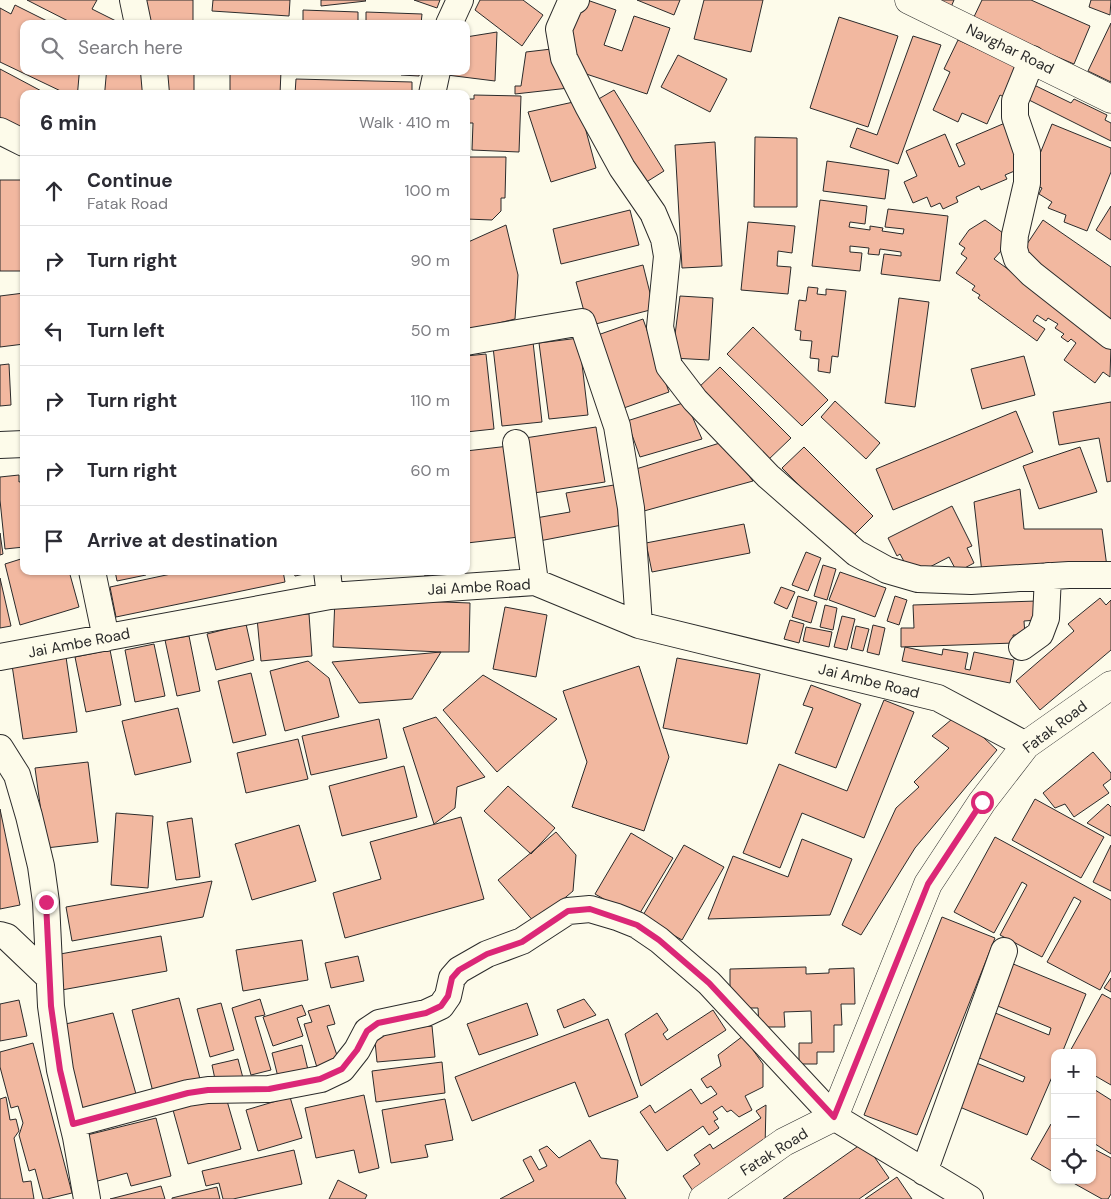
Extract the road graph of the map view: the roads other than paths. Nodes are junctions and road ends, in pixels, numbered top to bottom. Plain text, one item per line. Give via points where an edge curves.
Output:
1 (460, 0) edge
2 (576, 0) edge
3 (909, 0) edge
4 (451, 20) edge
5 (1032, 60) junction
6 (93, 75) edge
7 (154, 75) edge
8 (436, 75) edge
9 (91, 90) edge
10 (156, 90) edge
11 (433, 90) edge
12 (1111, 99) edge
13 (0, 131) edge
14 (20, 141) edge
15 (1111, 336) edge
16 (470, 341) edge
17 (516, 443) dead end
18 (20, 444) edge
19 (0, 445) edge
20 (93, 575) edge
21 (1111, 575) edge
22 (1048, 576) junction
23 (535, 582) junction
24 (329, 584) edge
25 (639, 625) junction
26 (106, 638) junction
27 (1022, 647) dead end
28 (0, 658) edge
29 (1111, 685) edge
30 (1026, 745) junction
31 (0, 748) edge
32 (0, 935) edge
33 (1004, 950) dead end
34 (50, 977) junction
35 (834, 1117) junction
36 (73, 1124) junction
37 (924, 1172) junction
38 (87, 1199) edge
39 (703, 1199) edge
40 (970, 1199) edge

1 - 4 street
2 - 22 street via 570,4 559,28 564,58 622,168 653,213 664,239 667,256 660,327 669,366 695,400 768,476 856,553 887,570 918,579 970,581
3 - 5 main road, Navghar Road
5 - 12 main road, Navghar Road
5 - 15 street via 1015,101 1015,117 1027,152 1027,183 1014,249 1017,259 1032,274
6 - 9 street
7 - 10 street
8 - 11 street
13 - 14 street
16 - 25 street via 582,322 618,435 631,508
17 - 23 street
18 - 19 street
20 - 26 street
21 - 22 street
22 - 27 street via 1046,618 1040,634
23 - 24 street, Jai Ambe Road
23 - 25 street, Jai Ambe Road
24 - 26 street, Jai Ambe Road
25 - 30 street, Jai Ambe Road via 938,698
26 - 28 street, Jai Ambe Road
29 - 30 main road, Fatak Road
30 - 35 main road, Fatak Road via 982,802 928,884
31 - 34 street via 18,775 40,866 46,902
32 - 34 street via 7,937
33 - 37 street
34 - 36 street via 60,1070
35 - 36 street via 709,983 659,940 637,925 590,909 568,911 522,942 487,954 459,970 452,978 448,996 441,1006 373,1026 342,1069 320,1079 269,1089 188,1093
35 - 37 street
35 - 39 main road, Fatak Road via 784,1142
36 - 38 street
37 - 40 street

